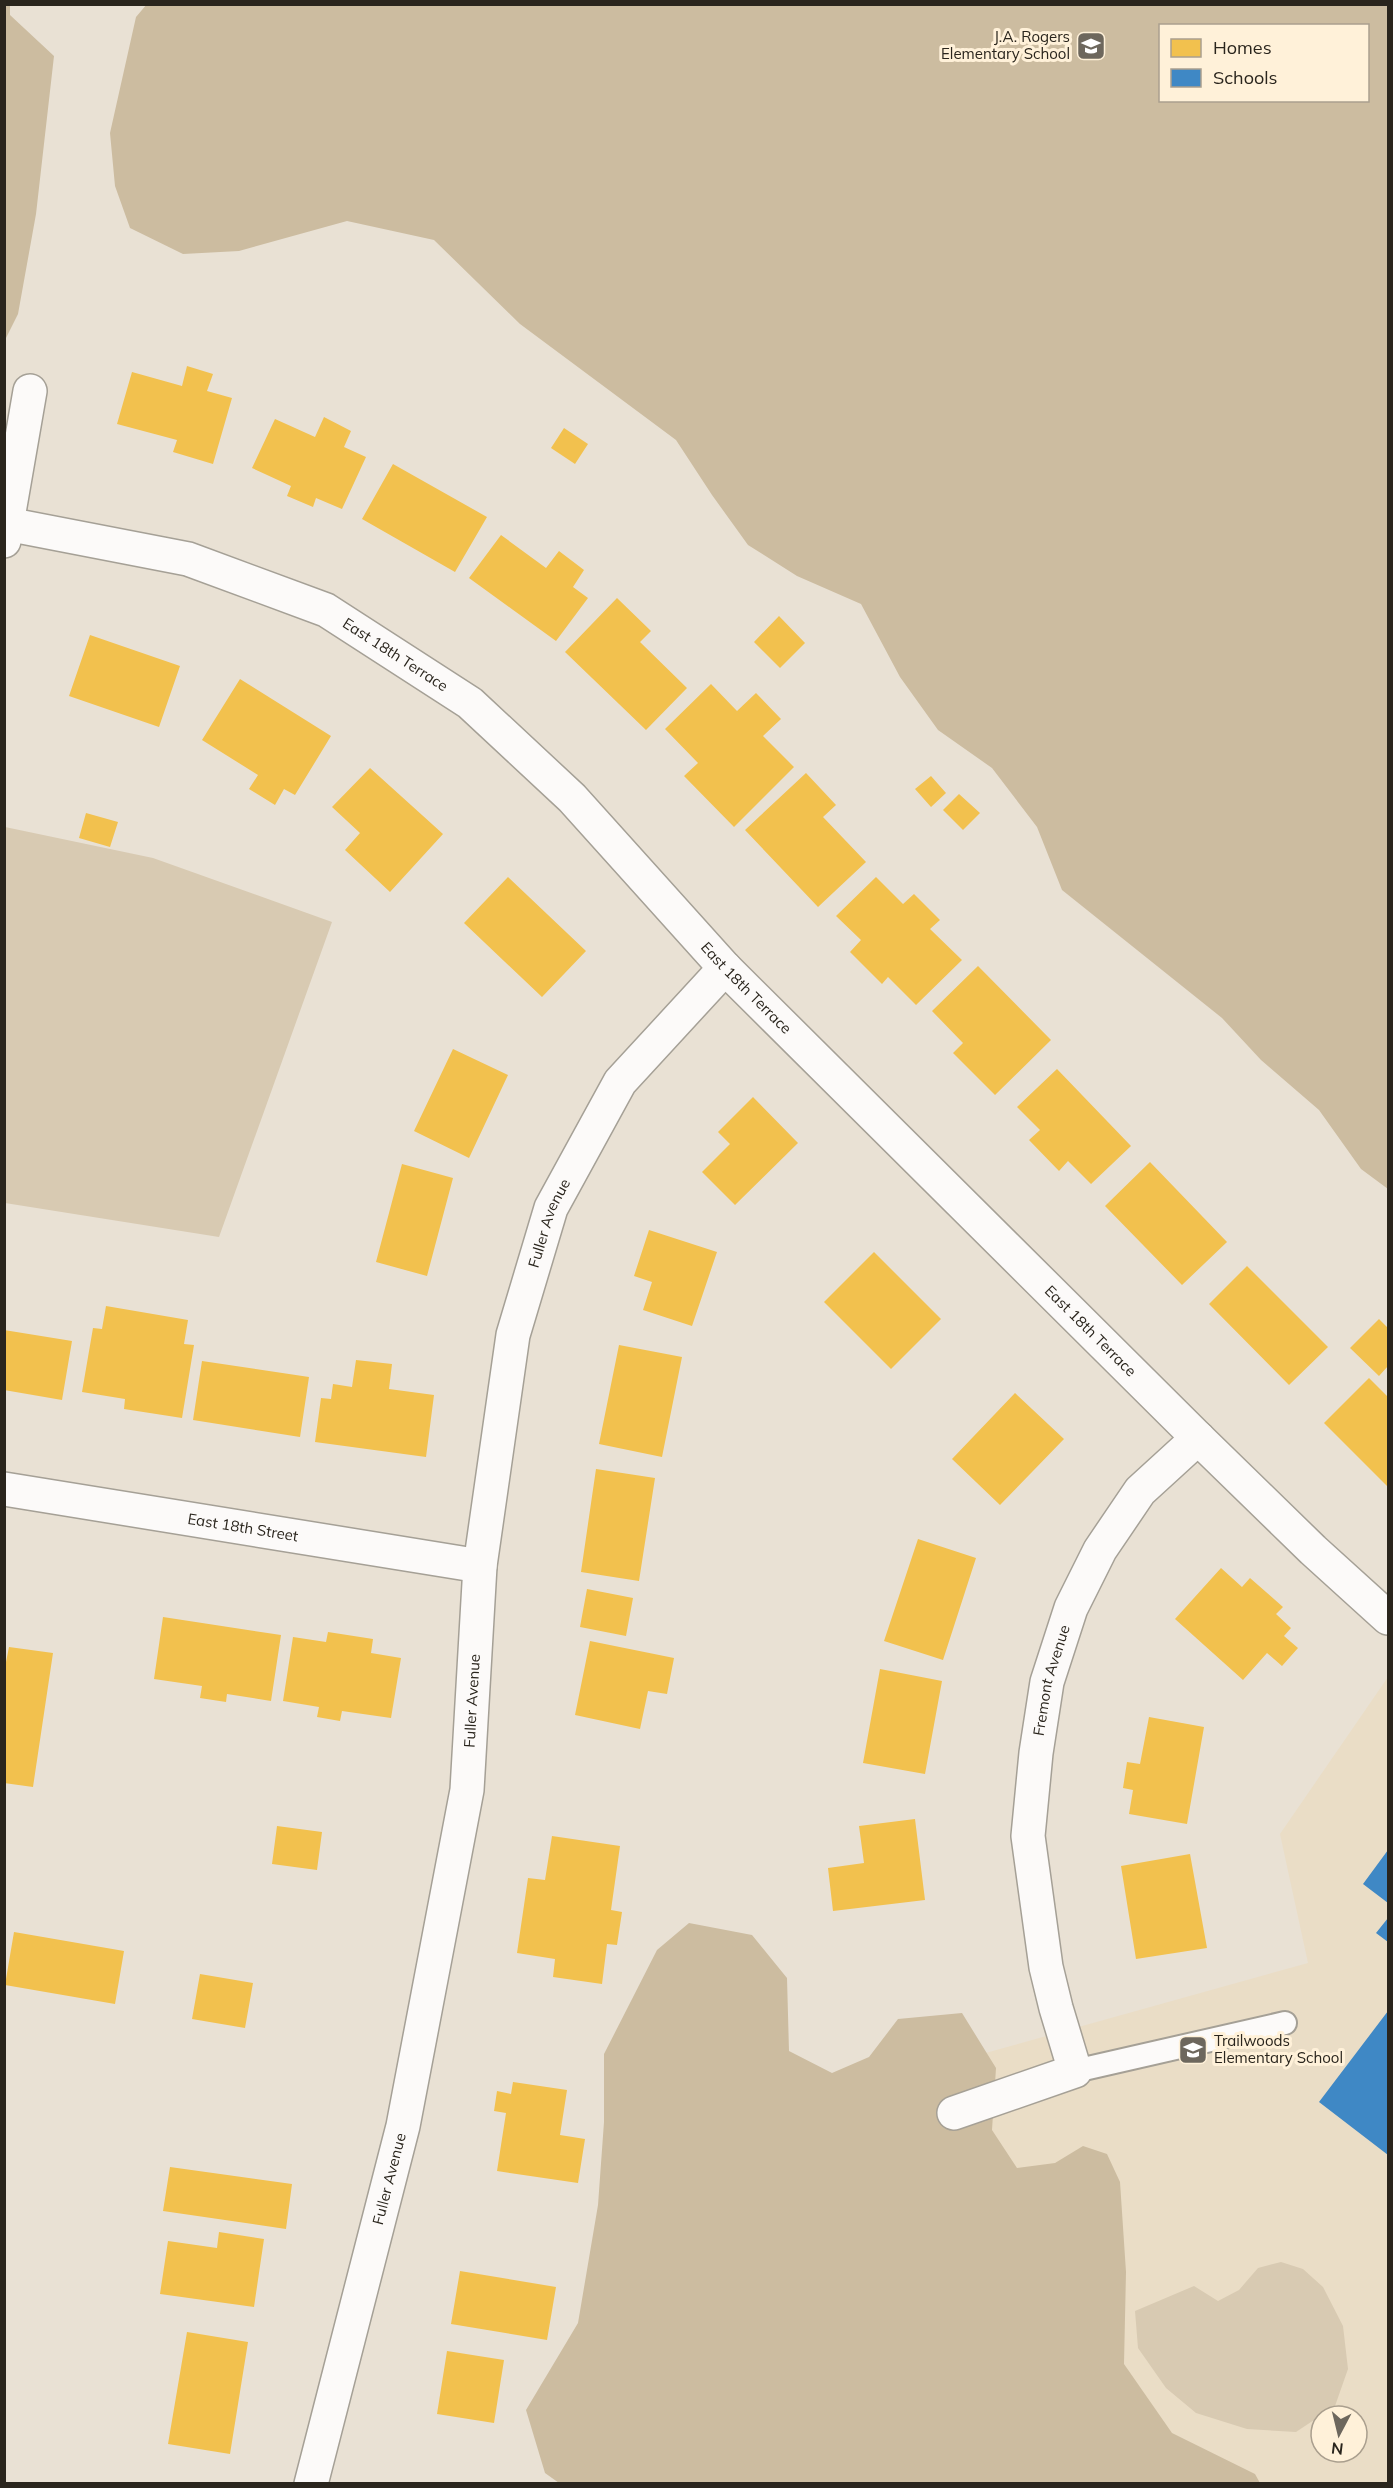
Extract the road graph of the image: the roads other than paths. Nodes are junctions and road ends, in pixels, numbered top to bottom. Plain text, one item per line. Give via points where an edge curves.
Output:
1 (30, 391) dead end
2 (6, 532) edge
3 (725, 968) junction
4 (1198, 1438) junction
5 (4, 1489) edge
6 (480, 1566) junction
7 (1389, 1618) edge
8 (1286, 2023) dead end
9 (1075, 2071) junction
10 (954, 2113) dead end
11 (311, 2484) edge

1 - 2 street
2 - 3 street, East 18th Terrace via 188,559 326,610 470,703 572,798
3 - 4 street, East 18th Terrace
3 - 6 street, Fuller Avenue via 620,1082 551,1208 513,1335
4 - 7 street, East 18th Terrace
4 - 9 street, Fremont Avenue via 1140,1491 1100,1550 1071,1608 1047,1682 1028,1836 1046,1967
5 - 6 street, East 18th Street
6 - 11 street, Fuller Avenue via 465,1802 403,2126
8 - 9 lane
9 - 10 street

